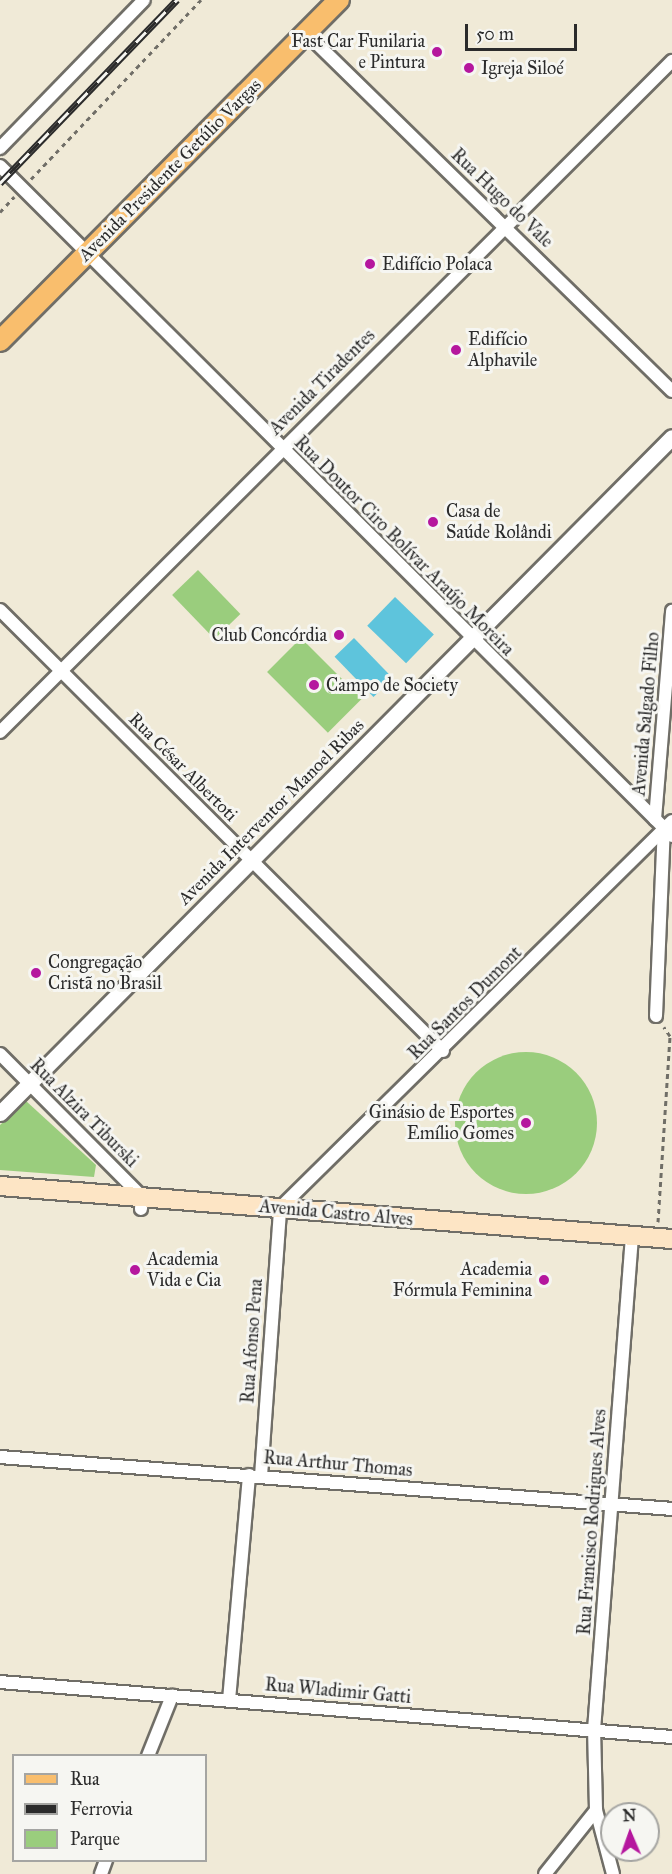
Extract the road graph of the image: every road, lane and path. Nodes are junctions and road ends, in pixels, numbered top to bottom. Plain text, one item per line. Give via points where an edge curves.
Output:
1 (144, 0) edge
2 (201, 0) edge
3 (339, 0) edge
4 (306, 33) junction
5 (672, 61) edge
6 (0, 148) edge
7 (0, 166) edge
8 (23, 189) junction
9 (0, 212) edge
10 (505, 226) junction
11 (87, 253) junction
12 (0, 341) edge
13 (672, 391) edge
14 (672, 437) edge
15 (281, 448) junction
16 (0, 610) edge
17 (672, 611) edge
18 (472, 639) junction
19 (61, 671) junction
20 (0, 732) edge
21 (655, 819) junction
22 (670, 829) edge
23 (250, 859) junction
24 (656, 1016) joint
25 (442, 1051) junction
26 (0, 1054) edge
27 (29, 1083) junction
28 (0, 1113) edge
29 (0, 1186) edge
30 (0, 1198) edge
31 (142, 1203) junction
32 (280, 1214) junction
33 (664, 1238) edge
34 (631, 1242) junction
35 (672, 1250) edge
36 (0, 1457) edge
37 (255, 1476) junction
38 (612, 1505) junction
39 (672, 1509) edge
40 (0, 1682) edge
41 (172, 1696) junction
42 (229, 1700) junction
43 (594, 1730) junction
44 (672, 1737) edge
45 (148, 1754) edge
46 (596, 1810) junction
47 (545, 1874) edge
48 (613, 1874) edge

1 - 6 street
2 - 8 path
3 - 4 main road, Avenida Presidente Getúlio Vargas
4 - 10 street, Rua Hugo do Vale
4 - 11 main road, Avenida Presidente Getúlio Vargas
5 - 10 street, Avenida Tiradentes
7 - 8 street, Rua Doutor Ciro Bolívar Araújo Moreira
8 - 9 path
8 - 11 street, Rua Doutor Ciro Bolívar Araújo Moreira
10 - 13 street, Rua Hugo do Vale
10 - 15 street, Avenida Tiradentes
11 - 12 main road, Avenida Presidente Getúlio Vargas
11 - 15 street, Rua Doutor Ciro Bolívar Araújo Moreira
14 - 18 street, Avenida Interventor Manoel Ribas
15 - 18 street, Rua Doutor Ciro Bolívar Araújo Moreira
15 - 19 street, Avenida Tiradentes
16 - 19 street, Rua César Albertoti
17 - 21 street, Avenida Salgado Filho
18 - 21 street, Rua Doutor Ciro Bolívar Araújo Moreira
18 - 23 street, Avenida Interventor Manoel Ribas
19 - 20 street, Avenida Tiradentes
19 - 23 street, Rua César Albertoti
21 - 22 street, Rua Doutor Ciro Bolívar Araújo Moreira
22 - 24 street
22 - 25 street, Rua Santos Dumont
23 - 25 street, Rua César Albertoti
23 - 27 street, Avenida Interventor Manoel Ribas
24 - 33 path via 670,1036
25 - 32 street, Rua Santos Dumont
26 - 27 street, Rua Alzira Tiburski
27 - 28 street, Avenida Interventor Manoel Ribas
27 - 31 street, Rua Alzira Tiburski
29 - 31 main road, Avenida Castro Alves
30 - 31 main road, Avenida Castro Alves
31 - 32 main road, Avenida Castro Alves
32 - 34 main road, Avenida Castro Alves
32 - 37 street, Rua Afonso Pena
33 - 34 main road, Avenida Castro Alves
34 - 35 main road, Avenida Castro Alves
34 - 38 street, Rua Francisco Rodrigues Alves
36 - 37 street, Rua Arthur Thomas
37 - 38 street, Rua Arthur Thomas
37 - 42 street, Rua Afonso Pena
38 - 39 street, Rua Arthur Thomas
38 - 43 street, Rua Francisco Rodrigues Alves
40 - 41 street, Rua Wladimir Gatti
41 - 42 street, Rua Wladimir Gatti
41 - 45 street
42 - 43 street, Rua Wladimir Gatti
43 - 44 street, Rua Wladimir Gatti
43 - 46 street, Rua Francisco Rodrigues Alves
46 - 47 street
46 - 48 street, Rua Francisco Rodrigues Alves

